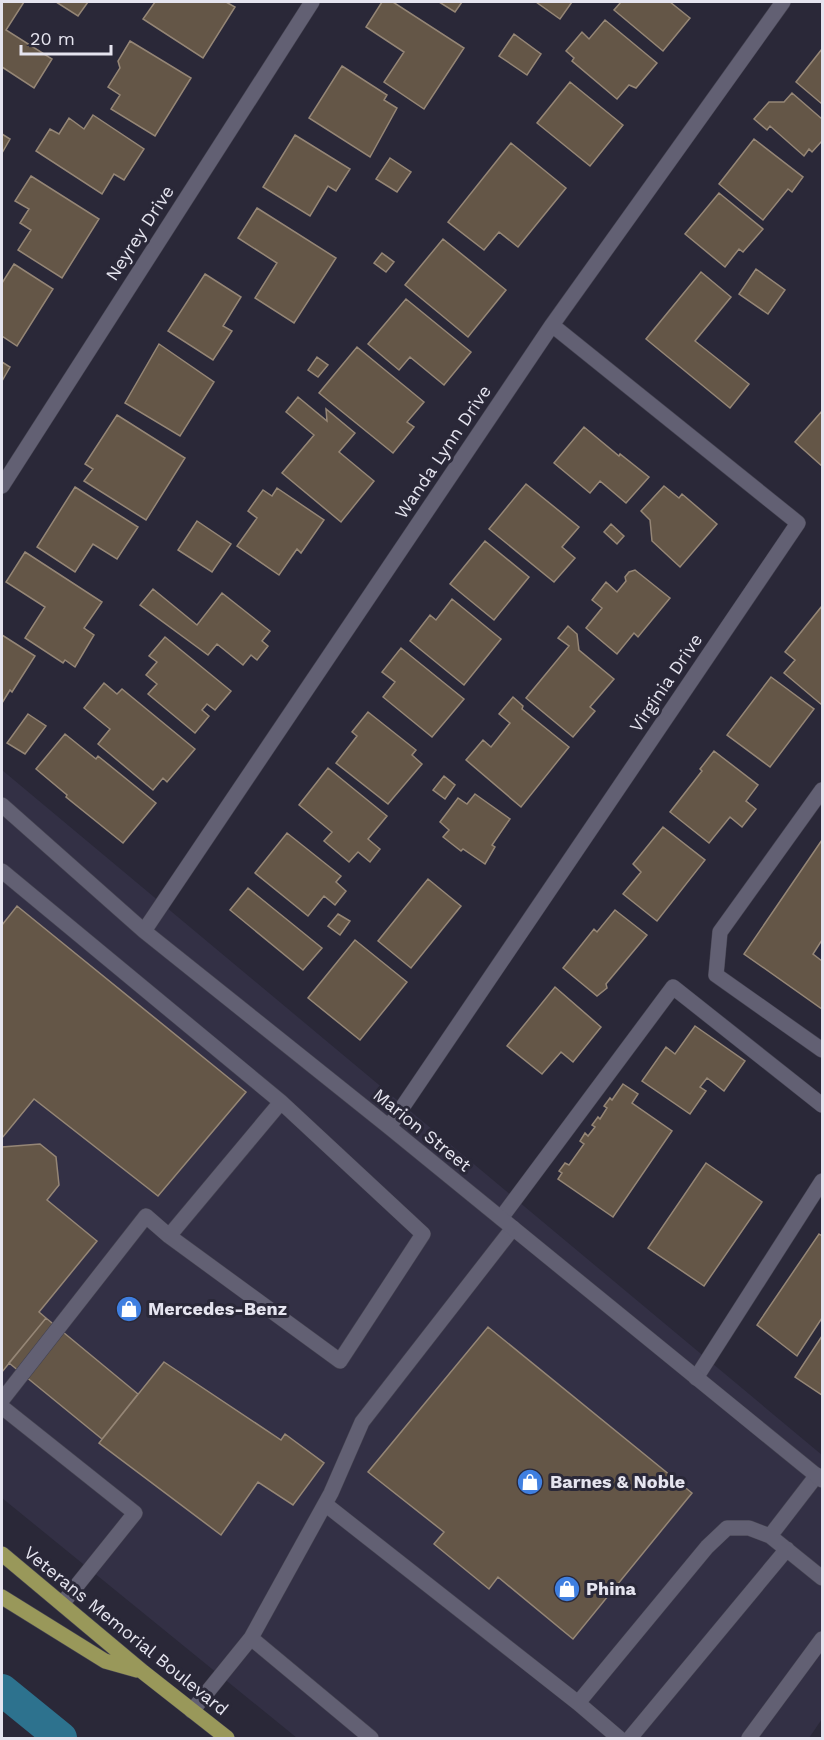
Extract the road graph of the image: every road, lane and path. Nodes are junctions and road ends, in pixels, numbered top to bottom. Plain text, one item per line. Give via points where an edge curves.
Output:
1 (312, 2) edge
2 (783, 2) edge
3 (552, 325) junction
4 (2, 486) edge
5 (822, 790) edge
6 (2, 805) edge
7 (2, 871) edge
8 (144, 931) junction
9 (822, 1050) edge
10 (281, 1102) junction
11 (822, 1105) edge
12 (389, 1127) junction
13 (822, 1181) edge
14 (507, 1223) junction
15 (169, 1236) junction
16 (696, 1377) junction
17 (2, 1400) edge
18 (2, 1407) edge
19 (820, 1478) edge
20 (328, 1498) junction
21 (770, 1536) junction
22 (787, 1549) junction
23 (2, 1554) edge
24 (822, 1578) edge
25 (2, 1596) edge
26 (62, 1604) junction
27 (250, 1638) junction
28 (822, 1639) edge
29 (143, 1672) junction
30 (578, 1703) junction
31 (192, 1711) junction
32 (227, 1738) edge
33 (370, 1738) edge
34 (619, 1738) edge
35 (630, 1738) edge
36 (749, 1738) edge

1 - 4 street, Neyrey Drive
2 - 3 street, Wanda Lynn Drive
3 - 8 street, Wanda Lynn Drive
3 - 12 street, Virginia Drive via 798,523
5 - 9 street via 720,932 716,975
6 - 8 street, Marion Street
7 - 10 street
8 - 12 street, Marion Street
10 - 15 street
10 - 15 street via 423,1234 339,1361
11 - 14 street via 673,987
12 - 14 street, Marion Street
13 - 16 street
14 - 16 street, Marion Street
14 - 20 street via 362,1422
15 - 17 street via 146,1216
16 - 19 street, Marion Street
18 - 26 street via 135,1513
19 - 21 street
20 - 27 street
20 - 30 street
21 - 22 street
21 - 30 street via 749,1528 727,1528
22 - 24 street
22 - 35 street
23 - 26 main road, Veterans Memorial Boulevard
25 - 29 main road via 105,1661
26 - 29 main road, Veterans Memorial Boulevard
27 - 31 street
27 - 33 street
28 - 36 street
29 - 31 main road, Veterans Memorial Boulevard
30 - 34 street
31 - 32 main road, Veterans Memorial Boulevard

